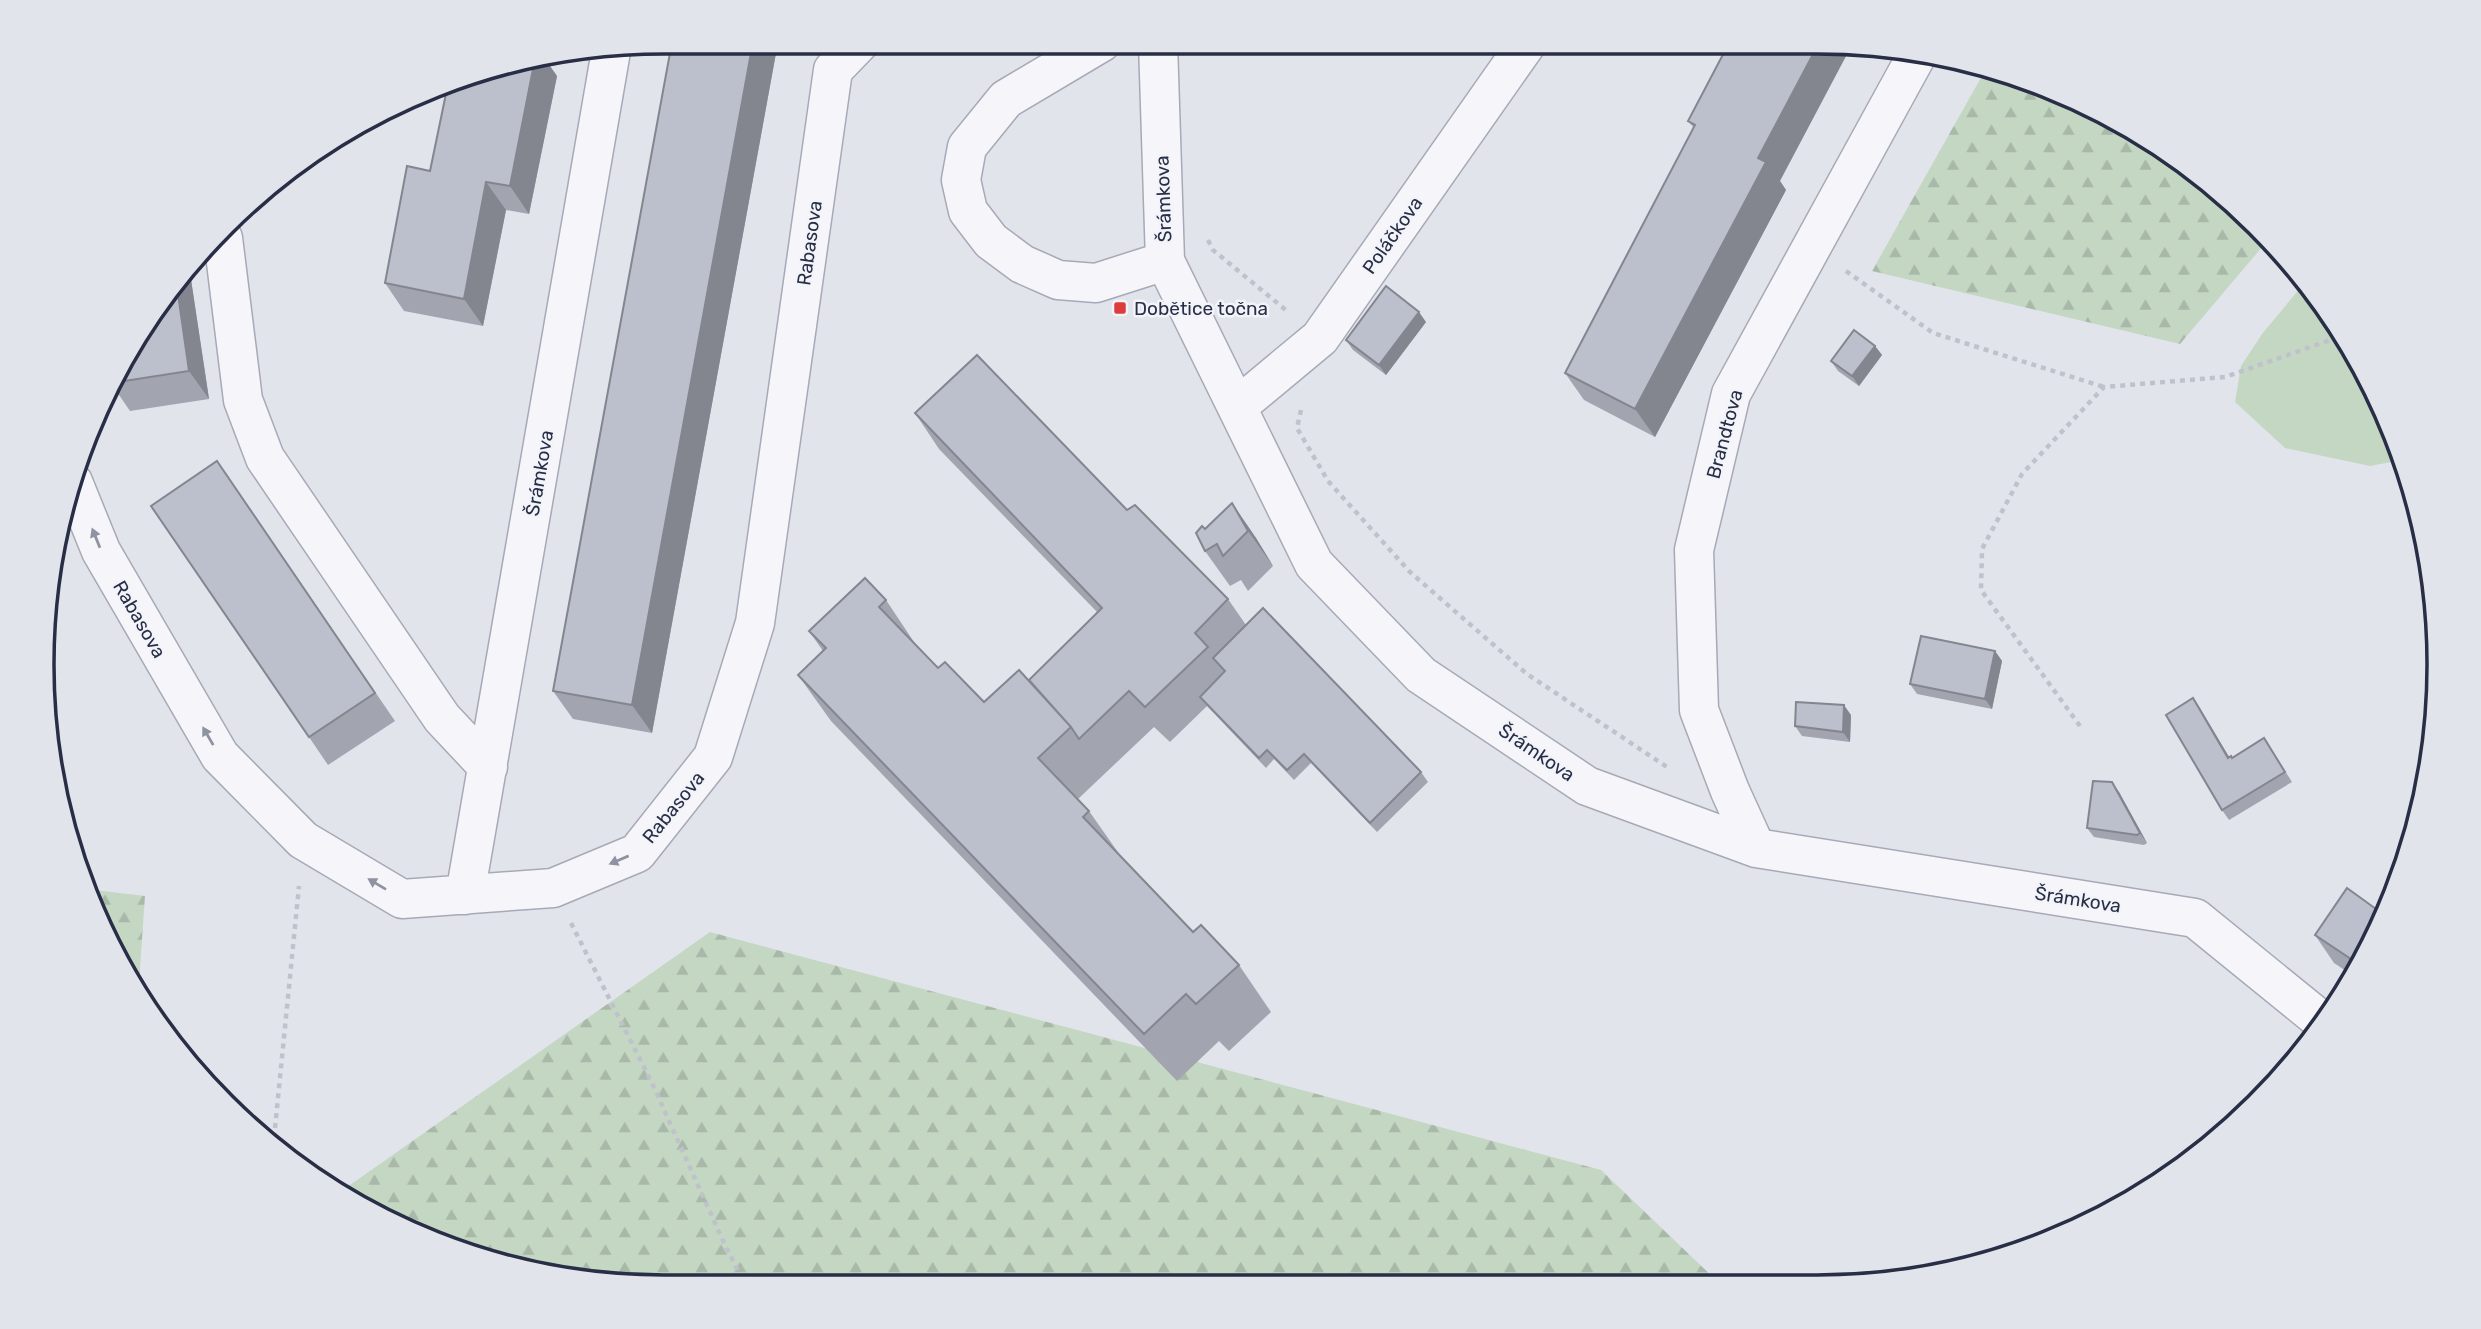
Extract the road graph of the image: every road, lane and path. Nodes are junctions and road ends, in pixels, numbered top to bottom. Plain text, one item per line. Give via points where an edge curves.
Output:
1 (1083, 54) edge
2 (1158, 54) edge
3 (1519, 54) edge
4 (836, 56) edge
5 (610, 57) edge
6 (1913, 62) edge
7 (1203, 231) dead end
8 (224, 243) edge
9 (1812, 247) junction
10 (1165, 261) junction
11 (1320, 338) junction
12 (2333, 339) edge
13 (2104, 387) junction
14 (1302, 404) dead end
15 (1237, 407) junction
16 (79, 496) edge
17 (2080, 726) dead end
18 (488, 767) junction
19 (1730, 791) junction
20 (303, 840) junction
21 (1756, 848) junction
22 (553, 888) junction
23 (465, 895) junction
24 (2315, 1016) edge
25 (274, 1133) edge
26 (741, 1275) edge

1 - 10 street via 1006,99 967,147 961,180 968,211 991,241 1022,264 1058,280 1096,283
2 - 10 street, Šrámkova
3 - 11 street, Poláčkova
4 -> 22 street, Rabasova via 755,622 713,757 636,853
5 - 18 street, Šrámkova
6 - 9 street, Brandtova
7 - 11 path via 1213,250
8 - 18 street via 243,400 265,458 442,718
9 - 13 path via 1933,333
9 - 19 street, Brandtova via 1731,394 1694,550 1699,710
10 - 15 street, Šrámkova
11 - 15 street, Poláčkova
12 - 13 path via 2225,377
13 - 17 path via 2022,474 1982,549 1981,590
14 - 19 path via 1297,428 1328,481 1410,572 1527,674 1680,776
15 - 21 street, Šrámkova via 1314,564 1421,675 1587,786
20 -> 16 street, Rabasova via 220,756 101,551
18 - 23 street, Šrámkova
19 - 21 street, Brandtova
23 -> 20 street, Rabasova via 402,899
20 - 25 path
21 - 24 street, Šrámkova via 2194,918
22 - 23 street, Rabasova
22 - 26 path via 651,1081

